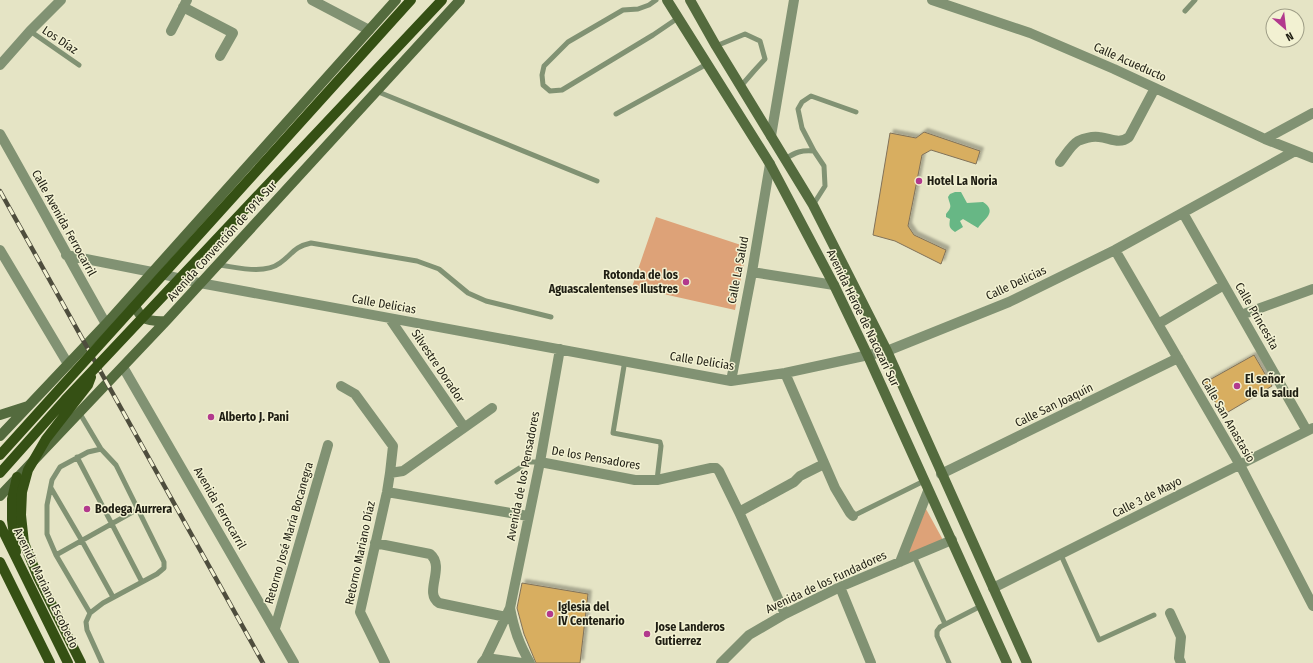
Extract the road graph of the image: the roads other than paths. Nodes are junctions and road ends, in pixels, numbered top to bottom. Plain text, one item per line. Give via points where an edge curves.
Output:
1 (61, 0) edge
2 (312, 0) edge
3 (396, 0) edge
4 (411, 0) edge
5 (442, 0) edge
6 (460, 0) edge
7 (656, 0) edge
8 (667, 0) edge
9 (690, 0) edge
10 (794, 0) edge
11 (932, 0) edge
12 (962, 0) edge
13 (1195, 0) edge
14 (185, 4) edge
15 (954, 7) junction
16 (1185, 11) dead end
17 (678, 18) junction
18 (369, 30) junction
19 (30, 31) junction
20 (171, 31) dead end
21 (716, 46) junction
22 (220, 56) dead end
23 (707, 64) junction
24 (0, 65) edge
25 (79, 65) dead end
26 (741, 86) junction
27 (1155, 88) junction
28 (376, 91) junction
29 (856, 112) dead end
30 (1313, 113) edge
31 (616, 114) dead end
32 (0, 134) edge
33 (771, 136) junction
34 (1265, 139) junction
35 (814, 151) junction
36 (1295, 151) junction
37 (1312, 158) edge
38 (785, 159) junction
39 (1060, 162) dead end
40 (770, 164) junction
41 (597, 181) dead end
42 (813, 205) junction
43 (1183, 213) junction
44 (0, 250) edge
45 (1115, 250) junction
46 (66, 255) junction
47 (218, 264) junction
48 (152, 272) junction
49 (752, 272) junction
50 (200, 283) junction
51 (1224, 285) junction
52 (834, 286) junction
53 (1313, 289) edge
54 (132, 293) junction
55 (1242, 315) junction
56 (551, 317) dead end
57 (390, 319) junction
58 (166, 321) junction
59 (106, 324) junction
60 (1158, 324) junction
61 (560, 349) junction
62 (887, 351) junction
63 (868, 356) junction
64 (1178, 358) junction
65 (625, 360) junction
66 (67, 366) junction
67 (123, 367) junction
68 (94, 371) junction
69 (785, 373) junction
70 (730, 381) junction
71 (341, 386) dead end
72 (42, 392) junction
73 (97, 394) junction
74 (30, 405) junction
75 (492, 408) dead end
76 (79, 412) junction
77 (0, 415) edge
78 (72, 420) junction
79 (464, 427) junction
80 (1310, 430) edge
81 (0, 436) edge
82 (328, 445) dead end
83 (101, 449) junction
84 (0, 455) edge
85 (77, 457) junction
86 (540, 462) junction
87 (824, 464) junction
88 (1240, 465) junction
89 (0, 473) edge
90 (390, 473) junction
91 (941, 474) junction
92 (17, 477) junction
93 (657, 480) junction
94 (924, 481) junction
95 (496, 482) dead end
96 (51, 488) junction
97 (928, 491) junction
98 (387, 492) junction
99 (0, 496) edge
100 (138, 509) junction
101 (739, 512) junction
102 (528, 516) junction
103 (853, 516) joint
104 (111, 524) junction
105 (0, 525) edge
106 (952, 540) junction
107 (82, 541) junction
108 (375, 543) junction
109 (56, 555) junction
110 (1061, 555) junction
111 (914, 556) junction
112 (17, 560) junction
113 (0, 562) edge
114 (900, 562) junction
115 (142, 582) junction
116 (840, 587) junction
117 (993, 588) junction
118 (113, 597) junction
119 (981, 606) junction
120 (1313, 606) edge
121 (508, 612) junction
122 (90, 613) junction
123 (1170, 613) dead end
124 (785, 614) junction
125 (1154, 615) dead end
126 (945, 624) junction
127 (275, 628) junction
128 (484, 661) edge
129 (50, 663) edge
130 (68, 663) edge
131 (81, 663) edge
132 (102, 663) edge
133 (294, 663) edge
134 (385, 663) edge
135 (522, 663) edge
136 (530, 663) edge
137 (721, 663) edge
138 (871, 663) edge
139 (949, 663) edge
140 (1007, 663) edge
141 (1027, 663) edge
142 (1182, 663) edge

1 - 19 street
2 - 18 street
3 - 18 main road
4 - 84 main road, Avenida Convención de 1914 Sur, bridge
5 - 68 main road, Avenida Convención de 1914 Sur, bridge
6 - 28 main road, Avenida Convención de 1914 Sur
7 - 17 lane via 638,9 623,10 568,42 544,66 543,85 550,91 562,90
8 - 17 main road, Avenida Héroe de Nacozari Sur
9 - 21 main road, Avenida Héroe de Nacozari Sur
10 - 33 street
11 - 15 street, Calle Acueducto
12 - 15 street
13 - 16 lane
14 - 20 street
14 - 22 street via 233,33
15 - 27 street, Calle Acueducto via 1030,34
17 - 23 main road, Avenida Héroe de Nacozari Sur
18 - 48 main road
19 - 24 street
19 - 25 lane, Los Díaz
21 - 26 main road, Avenida Héroe de Nacozari Sur
21 - 26 lane via 745,34 760,41 765,60
23 - 31 lane
23 - 40 main road, Avenida Héroe de Nacozari Sur
26 - 33 main road, Avenida Héroe de Nacozari Sur
27 - 34 street, Calle Acueducto
27 - 39 street via 1125,141 1119,142 1099,136 1088,137 1077,142
28 - 41 lane
28 - 47 main road, Avenida Convención de 1914 Sur
29 - 35 lane via 810,96 802,102 798,109 799,117
30 - 34 street
32 - 46 street, Calle Avenida Ferrocarril
33 - 38 main road, Avenida Héroe de Nacozari Sur
34 - 36 street, Calle Acueducto
35 - 38 lane via 795,152
35 - 42 lane via 824,166 825,186
36 - 37 street, Calle Acueducto
36 - 43 street, Calle Delicias
38 - 42 main road, Avenida Héroe de Nacozari Sur
40 - 49 street, Calle La Salud
40 - 52 main road, Avenida Héroe de Nacozari Sur
42 - 62 main road, Avenida Héroe de Nacozari Sur
43 - 45 street, Calle Delicias
43 - 51 street, Calle Princesita
44 - 66 street
45 - 60 street, Calle San Anastasio
45 - 62 street, Calle Delicias via 1009,302
46 - 48 street, Calle Delicias
46 - 59 street, Calle Avenida Ferrocarril
47 - 50 main road, Avenida Convención de 1914 Sur
47 - 56 lane via 260,270 279,264 300,246 311,243 417,261 439,269 468,293 486,301
48 - 50 street, Calle Delicias
48 - 54 main road
49 - 52 street
49 - 70 street, Calle La Salud
50 - 57 street, Calle Delicias
50 - 58 main road, Avenida Convención de 1914 Sur
51 - 55 street, Calle Princesita
51 - 60 street
52 - 63 main road, Avenida Héroe de Nacozari Sur
53 - 55 street
54 - 58 main road via 135,305 144,319 152,322
54 - 59 main road
55 - 80 street, Calle Princesita
57 - 61 street, Calle Delicias
57 - 79 street, Silvestre Dorador
58 - 67 main road, Avenida Convención de 1914 Sur
59 - 66 main road
60 - 64 street, Calle San Anastasio
61 - 65 street, Calle Delicias
61 - 86 street, Avenida de los Pensadores
62 - 63 street, Calle Delicias
62 - 91 main road, Avenida Héroe de Nacozari Sur
63 - 69 street, Calle Delicias
63 - 94 main road, Avenida Héroe de Nacozari Sur
64 - 88 street, Calle San Anastasio
64 - 91 street, Calle San Joaquín
65 - 70 street, Calle Delicias
65 - 93 lane via 613,433 660,442
66 - 72 main road
66 - 73 main road via 74,388
67 - 73 main road, Avenida Convención de 1914 Sur
67 - 127 street, Avenida Ferrocarril
68 - 89 main road, Avenida Convención de 1914 Sur, bridge
68 - 131 main road, bridge via 88,386 46,439 28,470 21,500 24,543
69 - 70 street, Calle Delicias
69 - 87 street
71 - 90 street, Retorno Mariano Díaz via 355,394 393,446
72 - 74 main road
72 - 78 main road via 51,388 63,392 70,405
73 - 76 main road, Avenida Convención de 1914 Sur
74 - 77 main road
74 - 81 main road
75 - 79 street
76 - 78 main road, Avenida Convención de 1914 Sur
76 - 83 lane
78 - 92 main road, Avenida Convención de 1914 Sur
79 - 90 street via 403,471
80 - 88 street, Calle 3 de Mayo
82 - 127 street, Retorno José María Bocanegra
83 - 85 lane
83 - 100 lane via 116,465
85 - 96 lane via 60,467 52,480
85 - 104 lane
86 - 93 street, De los Pensadores via 635,480
86 - 95 lane via 529,462
86 - 102 street, Avenida de los Pensadores
87 - 101 street
87 - 103 street via 835,488
88 - 110 street, Calle 3 de Mayo
88 - 120 street, Calle San Anastasio
90 - 98 street, Retorno Mariano Díaz
91 - 117 main road, Avenida Héroe de Nacozari Sur
92 - 99 main road, Avenida Convención de 1914 Sur
92 - 112 main road via 12,499 12,520
93 - 101 street, De los Pensadores via 716,468
94 - 97 main road, Avenida Héroe de Nacozari Sur
94 - 103 lane
96 - 107 lane
96 - 109 lane via 47,505 47,534
97 - 106 main road, Avenida Héroe de Nacozari Sur
97 - 114 street
98 - 102 street
98 - 108 street, Retorno Mariano Díaz
100 - 104 lane
100 - 115 lane via 164,562 161,571
101 - 124 street
102 - 121 street, Avenida de los Pensadores
104 - 107 lane
104 - 115 lane
105 - 112 main road, Avenida Mariano Escobedo
106 - 111 street, Avenida de los Fundadores
106 - 119 main road, Avenida Héroe de Nacozari Sur
107 - 109 lane
107 - 118 lane
108 - 121 street via 430,554 436,565 433,595 439,603
108 - 134 street, Retorno Mariano Díaz via 360,612
109 - 122 lane
110 - 117 street, Calle 3 de Mayo
110 - 125 lane via 1099,640
111 - 114 street, Avenida de los Fundadores
111 - 126 lane
112 - 130 main road, Avenida Mariano Escobedo
113 - 129 main road
114 - 116 street, Avenida de los Fundadores
115 - 118 lane
116 - 124 street, Avenida de los Fundadores
116 - 138 street
117 - 141 main road, Avenida Héroe de Nacozari Sur
118 - 122 lane
119 - 126 lane
119 - 140 main road, Avenida Héroe de Nacozari Sur
121 - 128 street, Avenida de los Pensadores
121 - 136 street, Avenida de los Pensadores via 520,645
122 - 132 lane via 86,622 87,630
123 - 142 street via 1181,637 1179,658
124 - 137 street, Avenida de los Fundadores via 749,635
126 - 139 lane via 937,631 937,636
127 - 133 street, Avenida Ferrocarril
128 - 135 street

